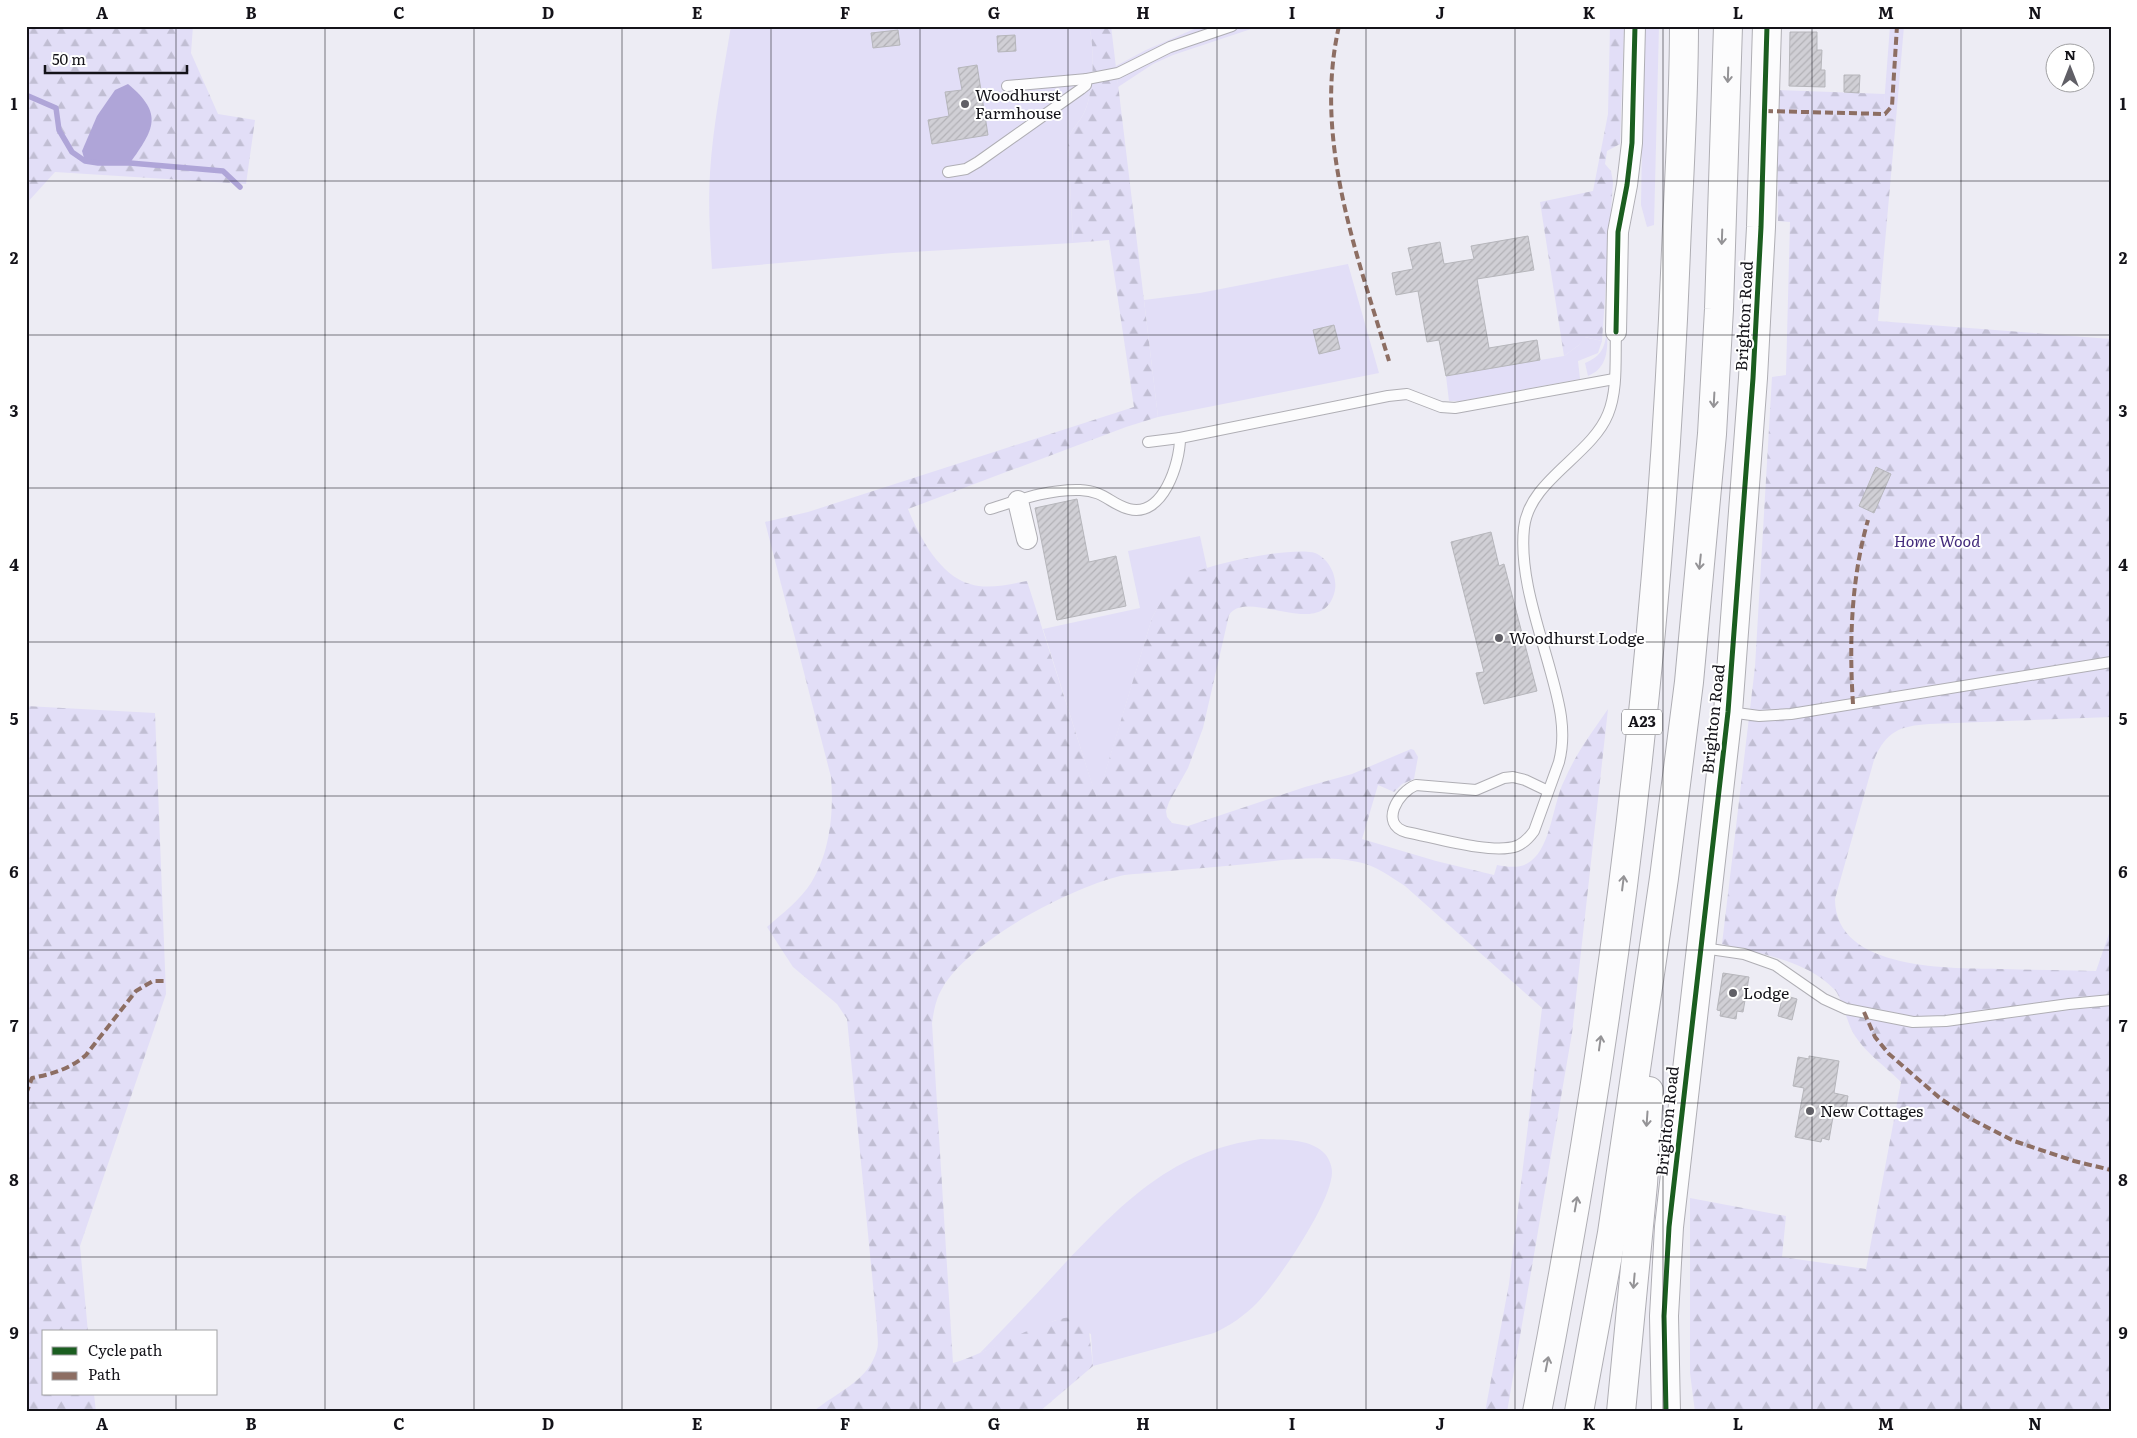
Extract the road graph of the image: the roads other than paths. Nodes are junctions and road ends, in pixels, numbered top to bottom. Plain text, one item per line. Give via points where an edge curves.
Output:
1 (1232, 26) edge
2 (1635, 26) edge
3 (1684, 26) edge
4 (1728, 26) edge
5 (1767, 26) edge
6 (1087, 79) junction
7 (1007, 86) dead end
8 (948, 172) dead end
9 (1616, 332) joint
10 (1614, 379) junction
11 (1180, 438) junction
12 (1148, 442) dead end
13 (1018, 501) junction
14 (990, 510) dead end
15 (1026, 539) dead end
16 (2111, 662) edge
17 (1728, 712) junction
18 (1548, 791) junction
19 (1664, 878) junction
20 (1699, 947) junction
21 (2111, 1000) edge
22 (1537, 1412) edge
23 (1579, 1412) edge
24 (1621, 1412) edge
25 (1666, 1412) edge

1 - 6 lane via 1170,47 1118,73
2 - 9 street via 1632,143 1618,232
22 -> 3 main road, A23 via 1578,1194 1617,934 1647,681 1674,317
4 -> 19 main road, A23 via 1712,434 1689,682
5 - 17 main road, Brighton Road via 1762,218 1753,378
6 - 7 lane
6 - 8 lane via 1081,89 978,162 966,169
9 - 10 lane
10 - 11 lane via 1455,408 1441,407 1407,394 1388,396
10 - 18 lane via 1608,415 1592,439 1545,486 1525,523 1525,573 1562,721 1562,752
11 - 12 lane
11 - 13 lane via 1179,457 1171,478 1160,497 1147,508 1130,510 1102,494 1079,490
13 - 14 lane
13 - 15 street
16 - 17 lane via 1791,714 1759,716
17 - 20 main road, Brighton Road
18 - 18 lane via 1513,777 1476,790 1416,785 1400,798 1392,822 1406,832 1487,848 1511,847 1530,836
19 - 23 main road, A23 via 1612,1233
19 -> 24 main road via 1643,1184
20 - 21 lane via 1734,952 1775,965 1824,999 1846,1009 1913,1022 1946,1021
20 - 25 main road, Brighton Road via 1668,1227 1664,1316

